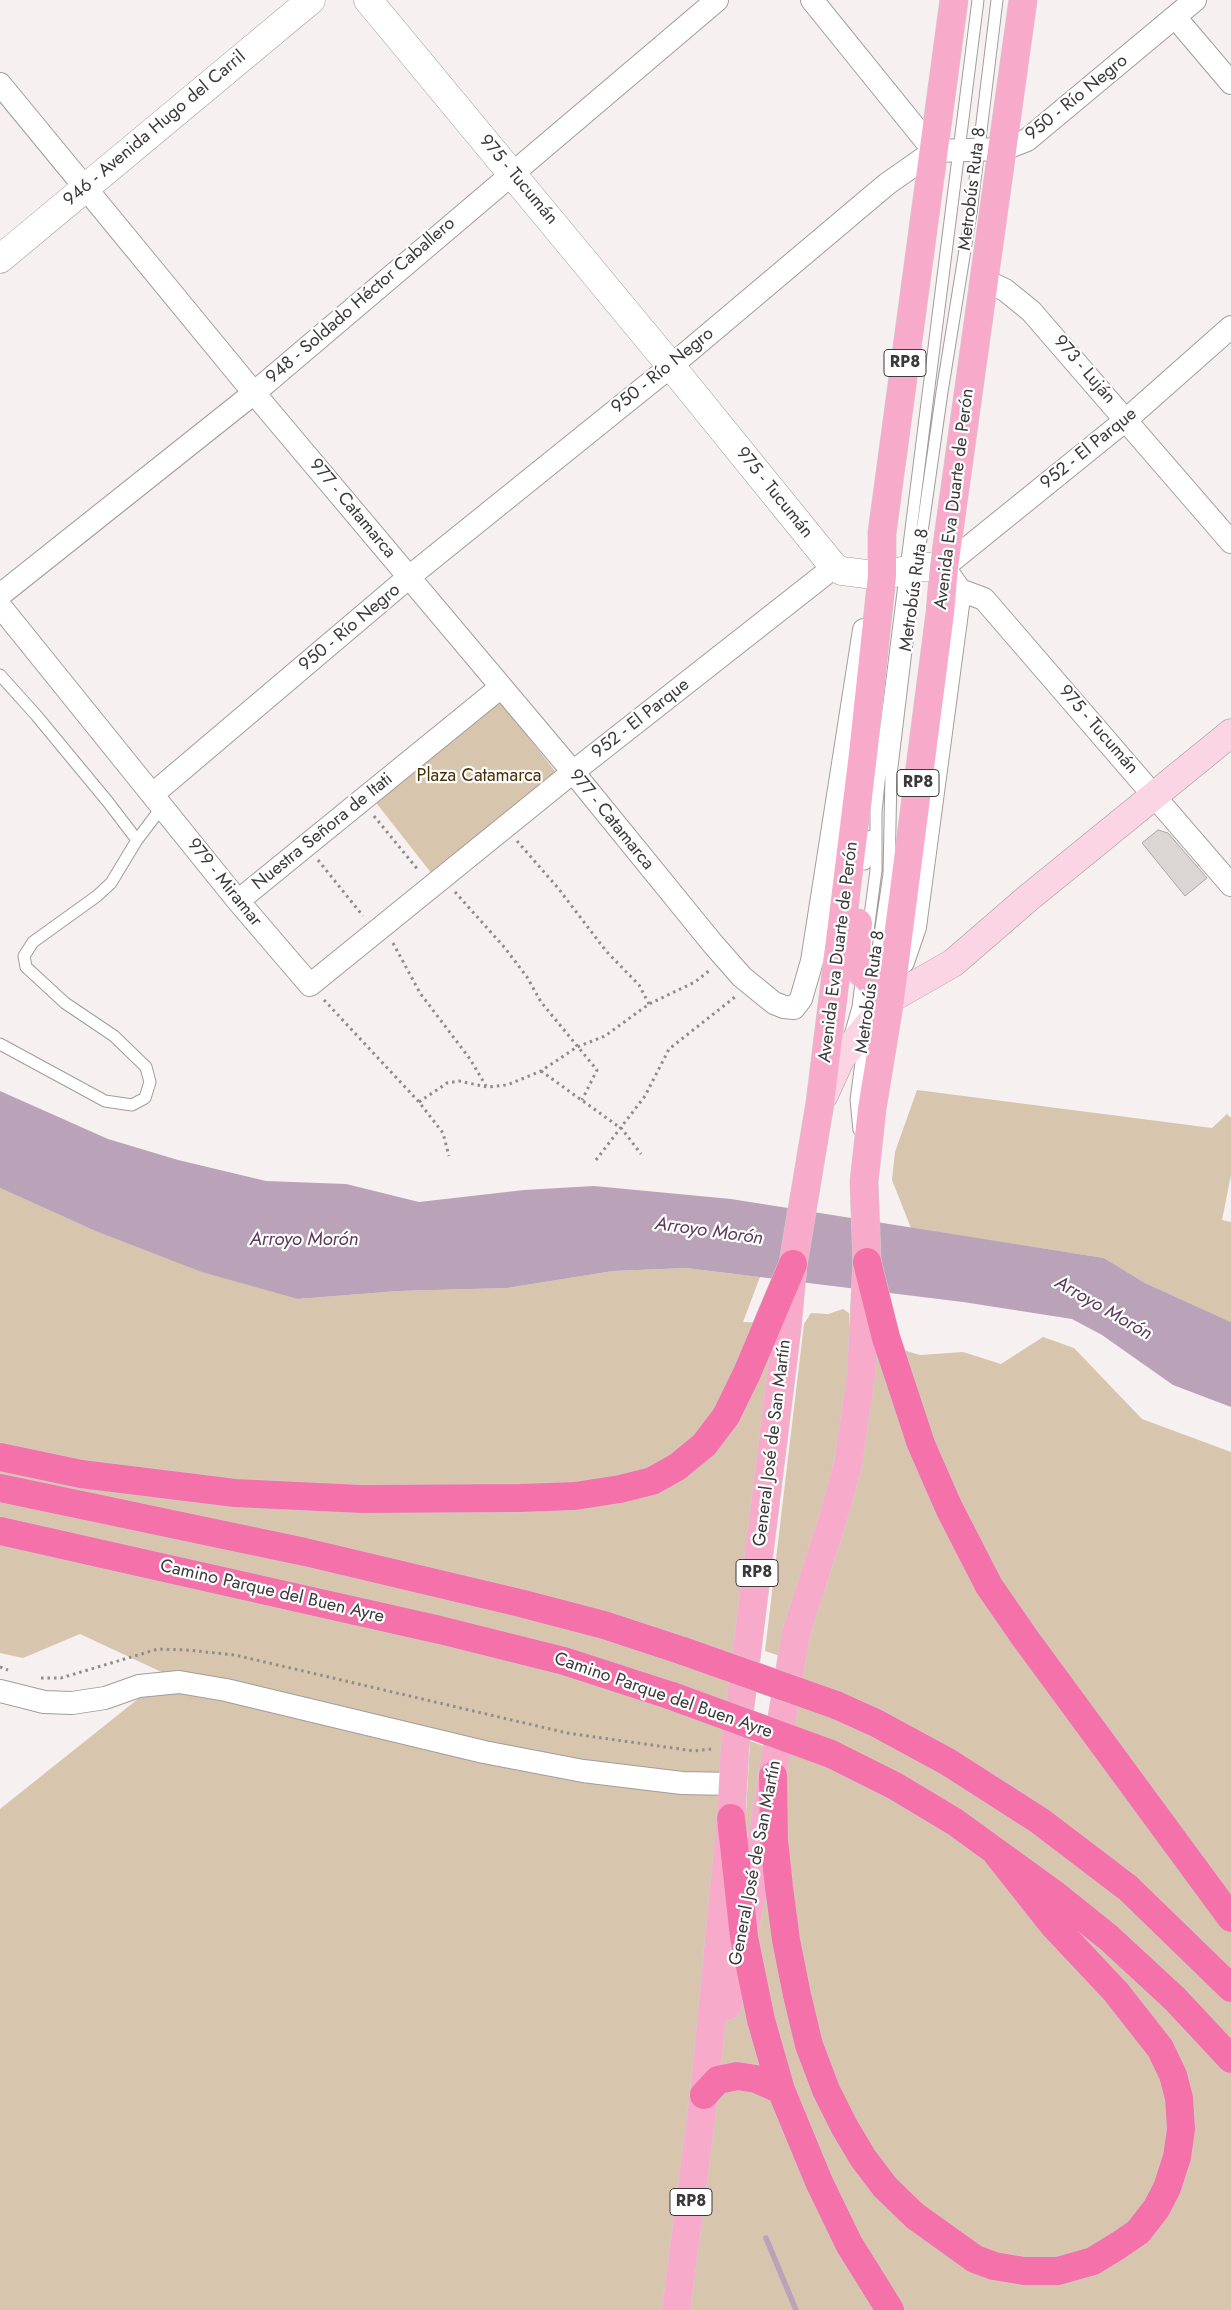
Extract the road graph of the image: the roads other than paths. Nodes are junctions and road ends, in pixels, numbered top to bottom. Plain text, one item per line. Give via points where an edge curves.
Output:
1 (311, 0) edge
2 (368, 0) edge
3 (717, 0) edge
4 (812, 0) edge
5 (954, 0) edge
6 (978, 0) edge
7 (999, 0) edge
8 (1023, 0) edge
9 (1196, 0) edge
10 (1175, 18) junction
11 (1231, 83) edge
12 (0, 84) edge
13 (968, 150) junction
14 (512, 172) junction
15 (84, 188) junction
16 (0, 259) edge
17 (984, 280) junction
18 (1231, 328) edge
19 (671, 366) junction
20 (254, 393) junction
21 (1127, 419) junction
22 (1231, 542) edge
23 (834, 567) junction
24 (912, 570) junction
25 (409, 577) junction
26 (960, 590) junction
27 (0, 595) edge
28 (0, 606) edge
29 (0, 675) edge
30 (501, 687) junction
31 (1231, 733) edge
32 (572, 772) junction
33 (858, 792) junction
34 (1155, 796) junction
35 (157, 801) junction
36 (876, 812) junction
37 (137, 840) junction
38 (865, 864) junction
39 (1231, 885) edge
40 (238, 901) junction
41 (310, 985) joint
42 (875, 985) junction
43 (794, 1008) joint
44 (867, 1025) junction
45 (0, 1044) edge
46 (845, 1052) junction
47 (820, 1103) junction
48 (864, 1182) junction
49 (867, 1262) joint
50 (793, 1264) joint
51 (778, 1325) junction
52 (875, 1338) junction
53 (0, 1457) edge
54 (0, 1488) edge
55 (0, 1531) edge
56 (0, 1691) edge
57 (773, 1776) junction
58 (732, 1784) junction
59 (731, 1818) junction
60 (997, 1854) junction
61 (1231, 1918) edge
62 (744, 1937) junction
63 (1231, 1988) edge
64 (1231, 2059) edge
65 (781, 2090) junction
66 (704, 2095) junction
67 (676, 2310) edge
68 (890, 2310) edge

1 - 15 street, 946 - Avenida Hugo del Carril
2 - 14 street, 975 - Tucumán
3 - 14 street, 948 - Soldado Héctor Caballero
4 - 13 street
5 - 13 main road, Avenida Eva Duarte de Perón / RP8
6 - 13 lane, Metrobús Ruta 8
7 - 13 lane, Metrobús Ruta 8
8 - 13 main road, Avenida Eva Duarte de Perón / RP8
9 - 10 street, 950 - Río Negro
10 - 11 street
10 - 13 street, 950 - Río Negro via 1027,140
12 - 15 street, 977 - Catamarca
13 - 17 main road, Avenida Eva Duarte de Perón / RP8
13 - 19 street, 950 - Río Negro via 887,184
13 - 24 lane, Metrobús Ruta 8 via 971,213
13 - 24 main road, Avenida Eva Duarte de Perón / RP8 via 882,533
14 - 19 street, 975 - Tucumán
14 - 20 street, 948 - Soldado Héctor Caballero
15 - 16 street, 946 - Avenida Hugo del Carril
15 - 20 street, 977 - Catamarca
17 - 21 street, 973 - Luján via 1006,290 1032,311
17 - 24 main road, Avenida Eva Duarte de Perón / RP8
18 - 21 street, 952 - El Parque
19 - 23 street, 975 - Tucumán
19 - 25 street, 950 - Río Negro
20 - 25 street, 977 - Catamarca
20 - 27 street, 948 - Soldado Héctor Caballero
21 - 22 street, 973 - Luján
21 - 24 street, 952 - El Parque
23 - 24 street via 842,571
23 - 32 street, 952 - El Parque
24 - 26 street
24 - 33 main road, Avenida Eva Duarte de Perón / RP8
24 - 36 lane, Metrobús Ruta 8
24 - 42 main road, Avenida Eva Duarte de Perón / RP8 via 940,613
24 - 43 street, Avenida Eva Duarte de Perón via 865,624 812,961 801,999
25 - 30 street, 977 - Catamarca
25 - 35 street, 950 - Río Negro
26 - 34 street, 975 - Tucumán via 984,599
26 - 42 street, Avenida Eva Duarte de Perón via 915,927
28 - 35 street, 979 - Miramar
29 - 37 lane
30 - 32 street, 977 - Catamarca
30 - 40 street, Nuestra Señora de Itati
31 - 34 main road
32 - 41 street, 952 - El Parque
32 - 43 street, 977 - Catamarca via 742,977 774,1003
33 - 38 main road
33 - 47 main road, Avenida Eva Duarte de Perón / RP8
34 - 39 street, 975 - Tucumán
34 - 42 main road via 953,963
35 - 37 lane
35 - 40 street, 979 - Miramar
36 - 38 lane, Metrobús Ruta 8
36 - 42 lane, Metrobús Ruta 8
37 - 45 lane via 111,883 33,942 24,956 26,967 65,1003 114,1036 146,1067 150,1082 144,1098 132,1105 105,1101
38 - 42 main road via 857,961
40 - 41 street, 979 - Miramar
42 - 44 main road
42 - 46 lane, Metrobús Ruta 8 via 858,1007
42 - 48 main road, Avenida Eva Duarte de Perón / RP8 via 872,1108
44 - 46 main road
44 - 48 lane, Metrobús Ruta 8 via 856,1100
46 - 47 main road
47 - 50 main road, Avenida Eva Duarte de Perón / RP8
48 - 49 main road, Avenida Eva Duarte de Perón / RP8
49 - 52 highway
50 - 51 highway
51 - 53 highway via 747,1374 726,1416 704,1445 677,1467 652,1480 620,1489 575,1496 520,1498 362,1498 235,1493 81,1474
51 - 58 main road, General José de San Martín / RP8
52 - 57 main road, General José de San Martín / RP8 via 861,1376 848,1464 796,1633
52 - 61 highway via 949,1508 989,1586
54 - 63 highway, bridge via 305,1552 520,1603 683,1650 836,1705 948,1762 1040,1821 1128,1888
55 - 60 highway, Camino Parque del Buen Ayre, bridge via 564,1661 831,1754 895,1786 955,1822
56 - 58 street via 44,1702 72,1703 105,1698 139,1686 179,1682 226,1690 484,1752 565,1767 672,1782
57 - 60 highway via 779,1887 797,1995 809,2045 844,2126 885,2187 915,2216 975,2259 1024,2271 1058,2271 1093,2261 1138,2232 1156,2209 1177,2157 1179,2098 1173,2075 1160,2048 1116,1992 1054,1926
57 - 62 main road, General José de San Martín / RP8
58 - 59 main road, General José de San Martín / RP8
59 - 62 highway
59 - 66 main road, General José de San Martín / RP8
60 - 64 highway, Camino Parque del Buen Ayre via 1109,1938 1175,1999
62 - 65 highway via 761,2020
62 - 66 main road, General José de San Martín / RP8
65 - 66 highway via 756,2079 737,2076 718,2080
65 - 68 highway via 848,2244
66 - 67 main road, General José de San Martín / RP8

